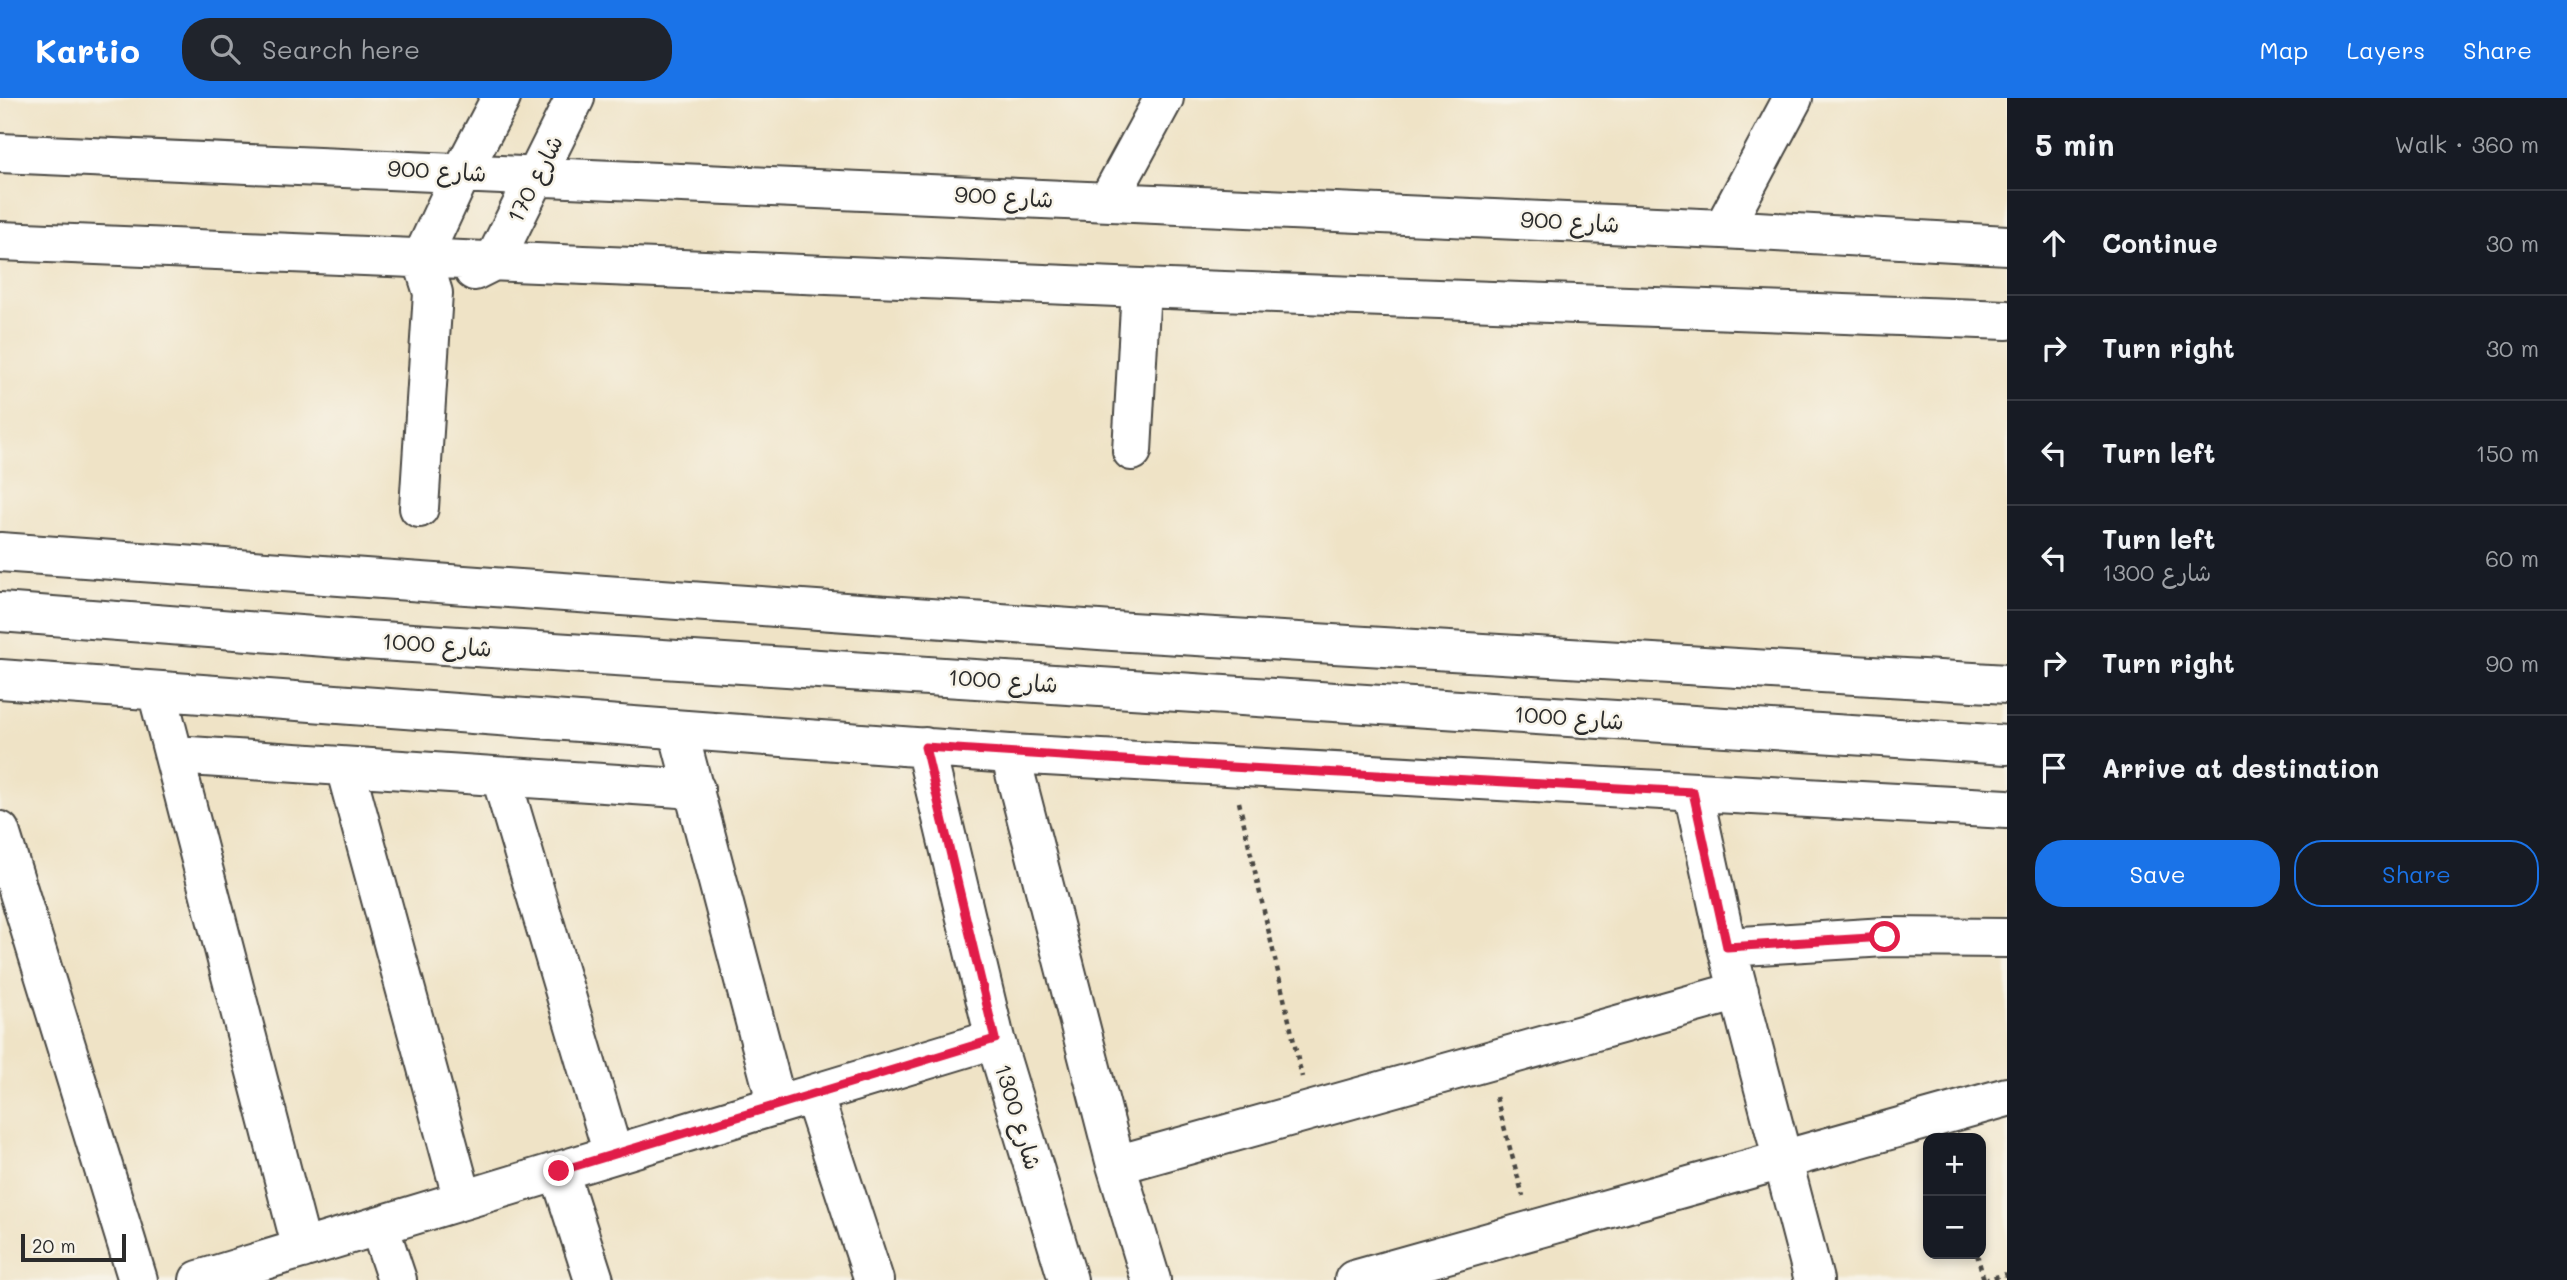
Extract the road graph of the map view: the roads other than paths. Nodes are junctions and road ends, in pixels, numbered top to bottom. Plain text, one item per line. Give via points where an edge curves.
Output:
1 (501, 98) edge
2 (575, 98) edge
3 (1164, 98) edge
4 (1793, 98) edge
5 (0, 153) edge
6 (461, 172) junction
7 (537, 176) junction
8 (1108, 201) junction
9 (1723, 229) junction
10 (0, 241) edge
11 (2007, 245) edge
12 (494, 261) junction
13 (428, 276) junction
14 (1141, 288) junction
15 (2007, 320) edge
16 (1132, 451) dead end
17 (419, 508) dead end
18 (0, 552) edge
19 (0, 612) edge
20 (0, 679) edge
21 (2007, 684) edge
22 (157, 691) junction
23 (678, 730) junction
24 (2007, 746) edge
25 (925, 747) junction
26 (1010, 754) junction
27 (174, 755) junction
28 (345, 767) junction
29 (501, 777) junction
30 (695, 789) junction
31 (1693, 792) junction
32 (2007, 809) edge
33 (3, 849) edge
34 (2007, 938) edge
35 (1727, 947) junction
36 (1740, 991) junction
37 (995, 1039) junction
38 (813, 1094) junction
39 (2007, 1097) edge
40 (777, 1105) junction
41 (613, 1154) junction
42 (1783, 1160) junction
43 (1116, 1165) junction
44 (559, 1171) junction
45 (463, 1200) junction
46 (379, 1226) junction
47 (302, 1249) junction
48 (138, 1280) edge
49 (199, 1280) edge
50 (397, 1280) edge
51 (594, 1280) edge
52 (873, 1280) edge
53 (1068, 1280) edge
54 (1151, 1280) edge
55 (1354, 1280) edge
56 (1814, 1280) edge

1 - 6 street
2 - 7 street, شارع 170
3 - 8 street
4 - 9 street
5 - 6 street, شارع 900
6 - 7 street, شارع 900
6 - 13 street
7 - 8 street, شارع 900
7 - 12 street, شارع 170
8 - 9 street, شارع 900
9 - 11 street, شارع 900
10 - 13 street
12 - 13 street
12 - 14 street
13 - 17 street
14 - 15 street
14 - 16 street
18 - 21 street via 1113,631
19 - 24 street, شارع 1000 via 365,640
20 - 22 street
22 - 23 street
22 - 27 street
23 - 25 street
23 - 30 street
25 - 26 street
25 - 37 street, شارع 1300
26 - 31 street
26 - 43 street
27 - 28 street
27 - 47 street
28 - 29 street
28 - 45 street
29 - 30 street
29 - 41 street
30 - 40 street
31 - 32 street
31 - 35 street
33 - 48 street
34 - 35 street via 1885,937
35 - 36 street
36 - 42 street
36 - 43 street
37 - 38 street
37 - 53 street, شارع 1300
38 - 40 street
38 - 52 street
39 - 42 street
40 - 41 street
41 - 44 street
42 - 55 street
42 - 56 street
43 - 54 street
44 - 45 street
44 - 51 street
45 - 46 street
46 - 47 street
46 - 50 street
47 - 49 street

